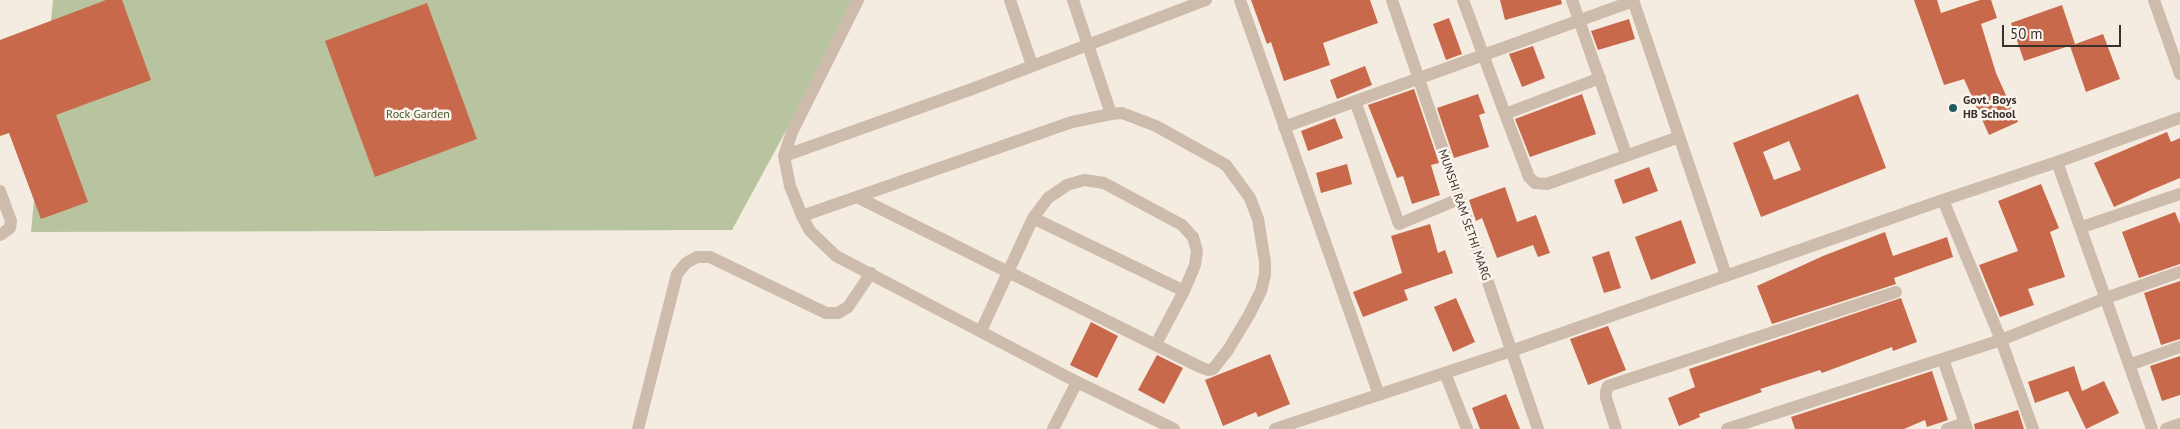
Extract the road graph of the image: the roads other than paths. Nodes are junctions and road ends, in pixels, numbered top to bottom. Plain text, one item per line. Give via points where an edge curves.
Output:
1 (858, 0) edge
2 (1010, 0) edge
3 (1073, 0) edge
4 (1206, 0) edge
5 (1240, 0) edge
6 (1392, 0) edge
7 (1463, 0) edge
8 (1572, 0) edge
9 (1633, 0) edge
10 (2154, 0) edge
11 (1580, 21) junction
12 (1089, 44) junction
13 (1483, 56) junction
14 (1032, 65) junction
15 (2180, 74) edge
16 (1418, 78) junction
17 (1600, 78) junction
18 (1355, 101) junction
19 (1111, 114) junction
20 (1504, 114) junction
21 (2180, 118) edge
22 (1284, 127) junction
23 (1679, 137) junction
24 (1626, 154) junction
25 (784, 156) junction
26 (2058, 162) junction
27 (0, 191) edge
28 (2180, 194) edge
29 (857, 197) junction
30 (1459, 199) junction
31 (1943, 200) junction
32 (802, 216) junction
33 (1033, 218) junction
34 (2082, 227) junction
35 (0, 235) edge
36 (2180, 272) edge
37 (871, 273) junction
38 (1007, 273) junction
39 (1726, 275) junction
40 (1184, 291) junction
41 (1896, 292) dead end
42 (2106, 298) junction
43 (981, 331) junction
44 (2001, 340) junction
45 (1156, 344) junction
46 (2180, 347) edge
47 (1511, 351) junction
48 (1943, 359) junction
49 (2129, 365) junction
50 (1445, 373) junction
51 (1078, 382) junction
52 (1379, 395) junction
53 (2180, 424) edge
54 (1966, 426) edge
55 (638, 429) edge
56 (1053, 429) edge
57 (1174, 429) edge
58 (1275, 429) edge
59 (1467, 429) edge
60 (1538, 429) edge
61 (1616, 429) edge
62 (1727, 429) edge
63 (1947, 429) edge
64 (2033, 429) edge
65 (2152, 429) edge
66 (2166, 429) edge

1 - 25 street via 792,132
2 - 14 street
3 - 12 street
4 - 12 street
5 - 22 street
6 - 16 street, MUNSHI RAM SETHI MARG
7 - 13 street
8 - 11 street
9 - 11 street
9 - 23 street
10 - 15 street
11 - 13 street
11 - 17 street
12 - 14 street
12 - 19 street
13 - 16 street
13 - 20 street
14 - 25 street
16 - 18 street
16 - 30 street, MUNSHI RAM SETHI MARG
17 - 20 street
17 - 24 street
18 - 22 street
18 - 30 street via 1399,224
19 - 29 street via 1072,122
19 - 45 street via 1122,113 1156,126 1226,166 1250,198 1258,220 1265,262 1261,291 1217,365 1208,370 1200,368
20 - 24 street via 1535,183 1547,184
21 - 26 street
22 - 52 street
23 - 24 street
23 - 39 street
25 - 32 street via 790,186
26 - 31 street
26 - 34 street
27 - 35 street via 11,221 10,228
28 - 34 street
29 - 32 street
29 - 38 street
30 - 47 street, MUNSHI RAM SETHI MARG
31 - 39 street
31 - 44 street
32 - 37 street via 810,231 836,256
33 - 38 street
33 - 40 street
33 - 40 street via 1048,198 1067,185 1084,180 1104,183 1182,225 1193,237 1197,251 1195,265
34 - 42 street
36 - 42 street
37 - 43 street
37 - 55 street via 848,307 838,313 826,313 710,257 696,257 686,263 677,274
38 - 43 street
38 - 45 street
39 - 47 street
40 - 45 street
41 - 61 street via 1608,386 1606,398
42 - 44 street
42 - 49 street
43 - 51 street
44 - 48 street
44 - 64 street
46 - 49 street
47 - 50 street
47 - 60 street, MUNSHI RAM SETHI MARG
48 - 54 street
48 - 62 street
49 - 65 street
50 - 52 street
50 - 59 street
51 - 56 street
51 - 57 street
52 - 58 street
53 - 66 street
54 - 63 street

